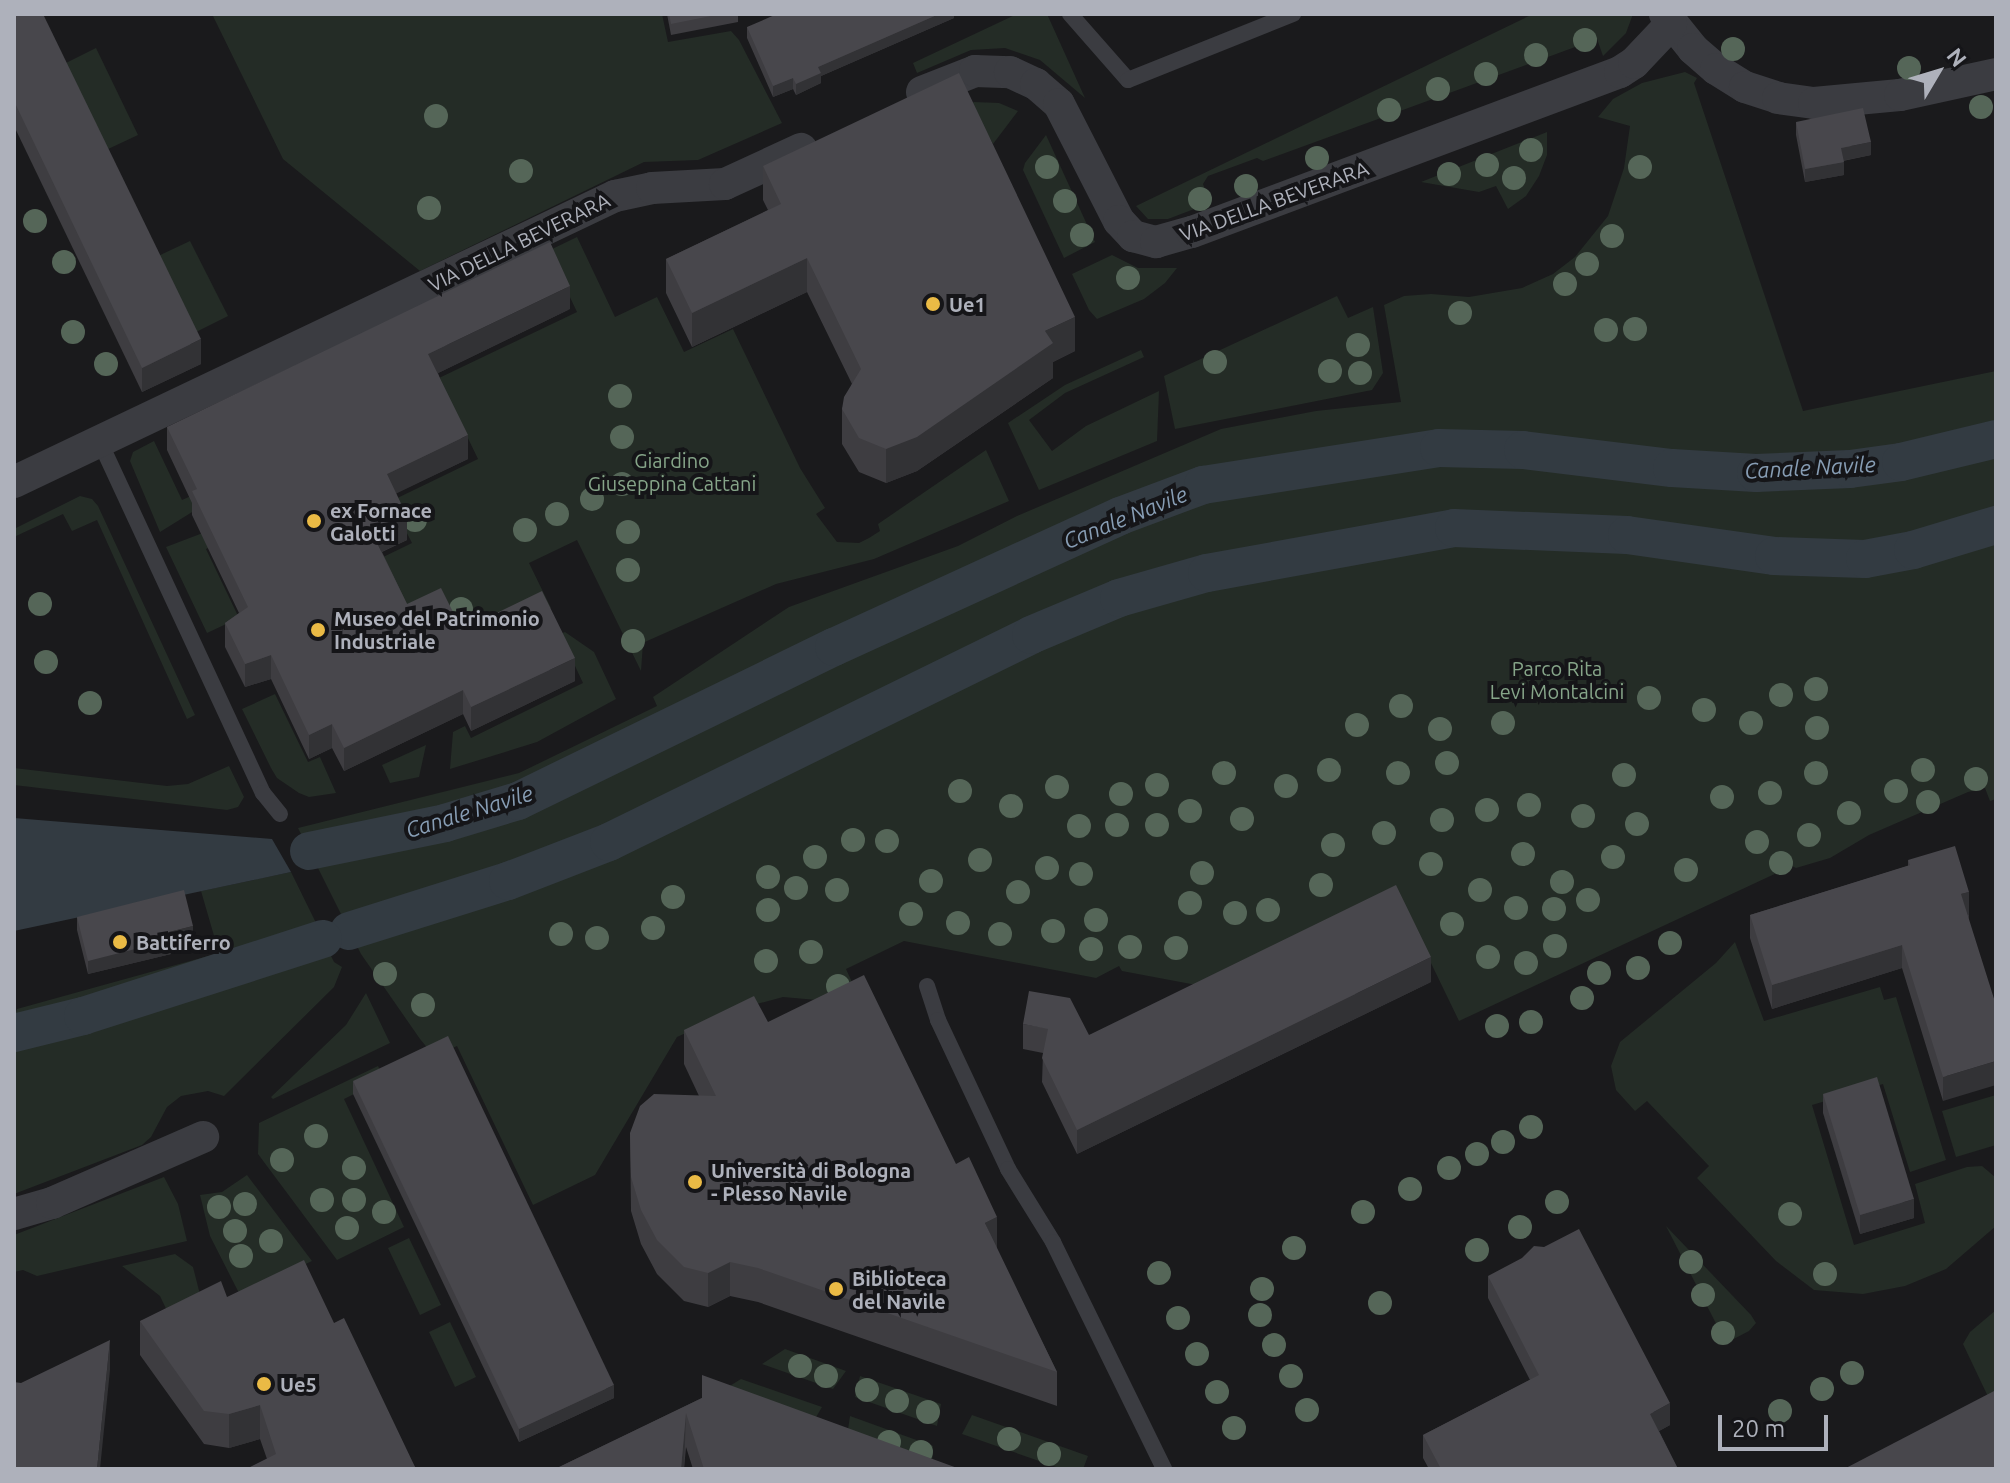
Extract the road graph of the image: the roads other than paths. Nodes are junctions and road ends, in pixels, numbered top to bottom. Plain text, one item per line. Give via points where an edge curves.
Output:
1 (1070, 14) edge
2 (1293, 14) edge
3 (1668, 19) edge
4 (1996, 74) edge
5 (893, 105) edge
6 (823, 138) edge
7 (100, 442) junction
8 (14, 482) edge
9 (280, 814) dead end
10 (927, 986) dead end
11 (203, 1137) dead end
12 (14, 1214) edge
13 (1164, 1469) edge

1 - 2 lane via 1128,80
3 - 4 street via 1716,69 1745,87 1778,98 1814,103 1900,95
3 - 5 street, VIA DELLA BEVERARA via 1634,63 1620,72 1156,242 1133,236 1119,221 1059,104 1036,84 1010,72 975,71
6 - 7 street, VIA DELLA BEVERARA via 725,184 615,196
7 - 8 street, VIA DELLA BEVERARA
7 - 9 lane via 263,793
10 - 13 lane via 1008,1169 1053,1242
11 - 12 street via 52,1203

